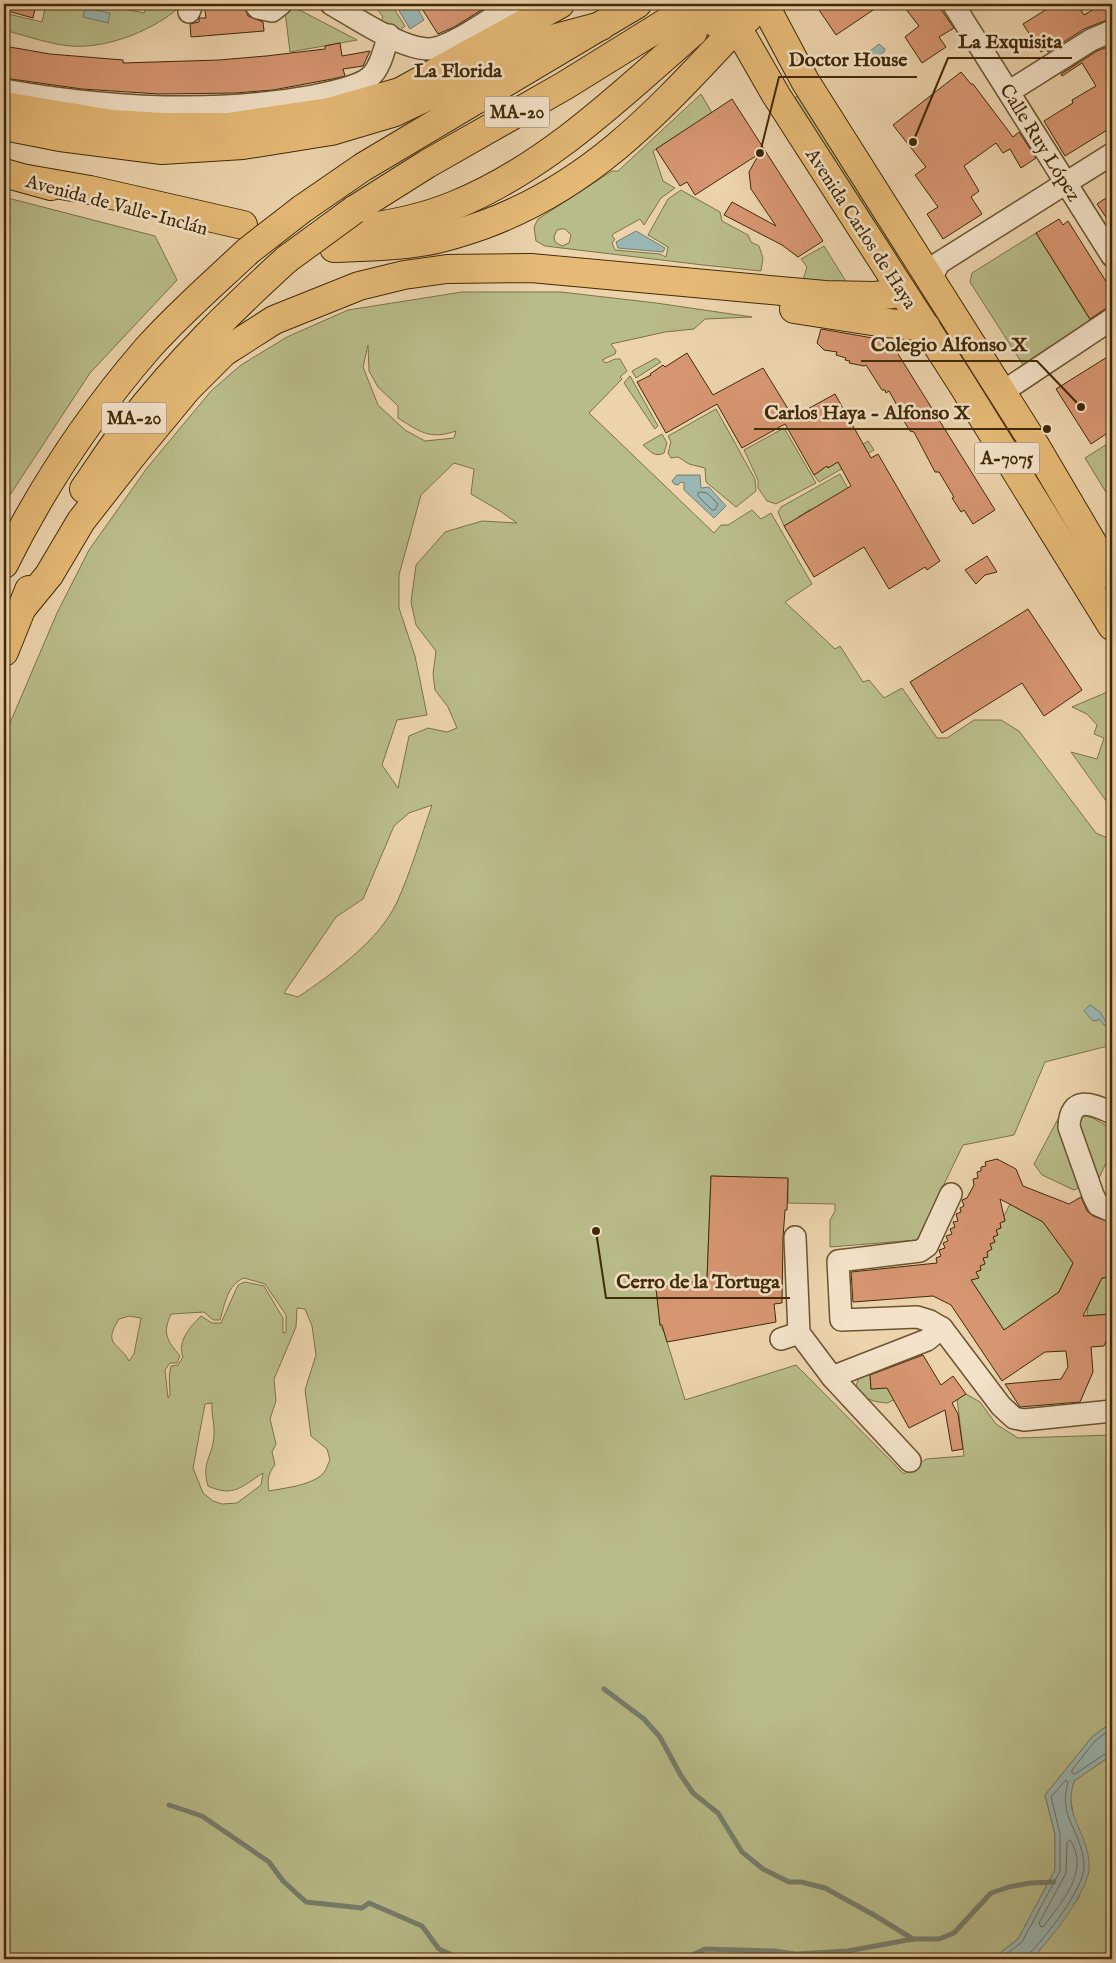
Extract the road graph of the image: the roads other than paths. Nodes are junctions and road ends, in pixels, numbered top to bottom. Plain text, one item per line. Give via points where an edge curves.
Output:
1 (255, 4) edge
2 (281, 4) edge
3 (331, 4) edge
4 (514, 4) edge
5 (560, 4) edge
6 (637, 4) edge
7 (763, 4) edge
8 (953, 4) edge
9 (733, 15) edge
10 (690, 16) edge
11 (601, 26) junction
12 (1112, 31) edge
13 (388, 35) junction
14 (708, 58) junction
15 (767, 79) junction
16 (4, 90) edge
17 (1010, 91) junction
18 (4, 106) edge
19 (4, 126) edge
20 (1112, 154) edge
21 (1112, 170) edge
22 (16, 176) edge
23 (1070, 188) junction
24 (357, 220) junction
25 (240, 237) junction
26 (334, 248) dead end
27 (1112, 256) edge
28 (931, 273) junction
29 (704, 283) junction
30 (902, 291) junction
31 (1112, 319) edge
32 (926, 327) junction
33 (1001, 393) junction
34 (4, 564) edge
35 (1112, 576) edge
36 (22, 608) junction
37 (1112, 626) edge
38 (4, 652) edge
39 (1112, 1113) edge
40 (951, 1194) dead end
41 (1112, 1211) edge
42 (795, 1237) dead end
43 (942, 1328) junction
44 (832, 1377) junction
45 (1112, 1411) edge
46 (910, 1461) dead end

1 - 2 street via 258,8 272,11
3 - 13 street
4 - 13 street via 447,45 430,49 406,45
5 - 18 main road via 400,92 329,112 228,127 164,127 112,124
6 - 11 main road, MA-20
7 - 9 main road
7 - 28 main road, Avenida Carlos de Haya / A-7075 via 805,81
8 - 17 street, Calle Ruy López
9 - 10 main road via 724,28 705,15
9 - 14 main road
9 - 15 main road, Avenida Carlos de Haya / A-7075
10 - 24 main road, MA-20 via 426,164
10 - 24 main road via 591,121 499,184 455,205 405,222
11 - 19 main road via 541,42 395,112 332,131 243,145 162,150
11 - 25 main road, MA-20, bridge via 363,167 302,209
12 - 17 street via 1091,40
13 - 16 street via 370,78 338,92 289,101 221,108 162,107 104,104
14 - 15 main road via 738,62
14 - 26 main road via 666,103 605,157 558,190 507,216 423,242
15 - 30 main road, Avenida Carlos de Haya / A-7075
17 - 23 street, Calle Ruy López
20 - 23 street
21 - 23 street
22 - 25 main road via 90,190
23 - 27 street, Calle Ruy López
23 - 28 street via 939,263
24 - 36 main road, MA-20, bridge via 288,259 236,305 179,364 129,424 69,513 37,569
25 - 34 main road, MA-20 via 200,295 148,348 99,409 52,476
28 - 30 main road
28 - 33 main road, Avenida Carlos de Haya / A-7075
29 - 30 main road via 825,295 875,296
29 - 32 main road via 747,301
29 - 36 main road via 531,268 447,269 359,286 274,320 224,352 187,389 81,521 49,575
30 - 32 main road, Avenida Carlos de Haya / A-7075
31 - 33 street
32 - 37 main road, Avenida Carlos de Haya / A-7075
33 - 35 main road, Avenida Carlos de Haya / A-7075
36 - 38 main road, MA-20
39 - 41 street via 1092,1103 1081,1104 1069,1116 1069,1127 1093,1195 1098,1205
40 - 43 street via 927,1246 920,1251 838,1261 841,1320 917,1317
42 - 44 street via 790,1336
43 - 44 street via 927,1340
43 - 45 street via 1001,1406 1014,1418 1024,1420
44 - 46 street

